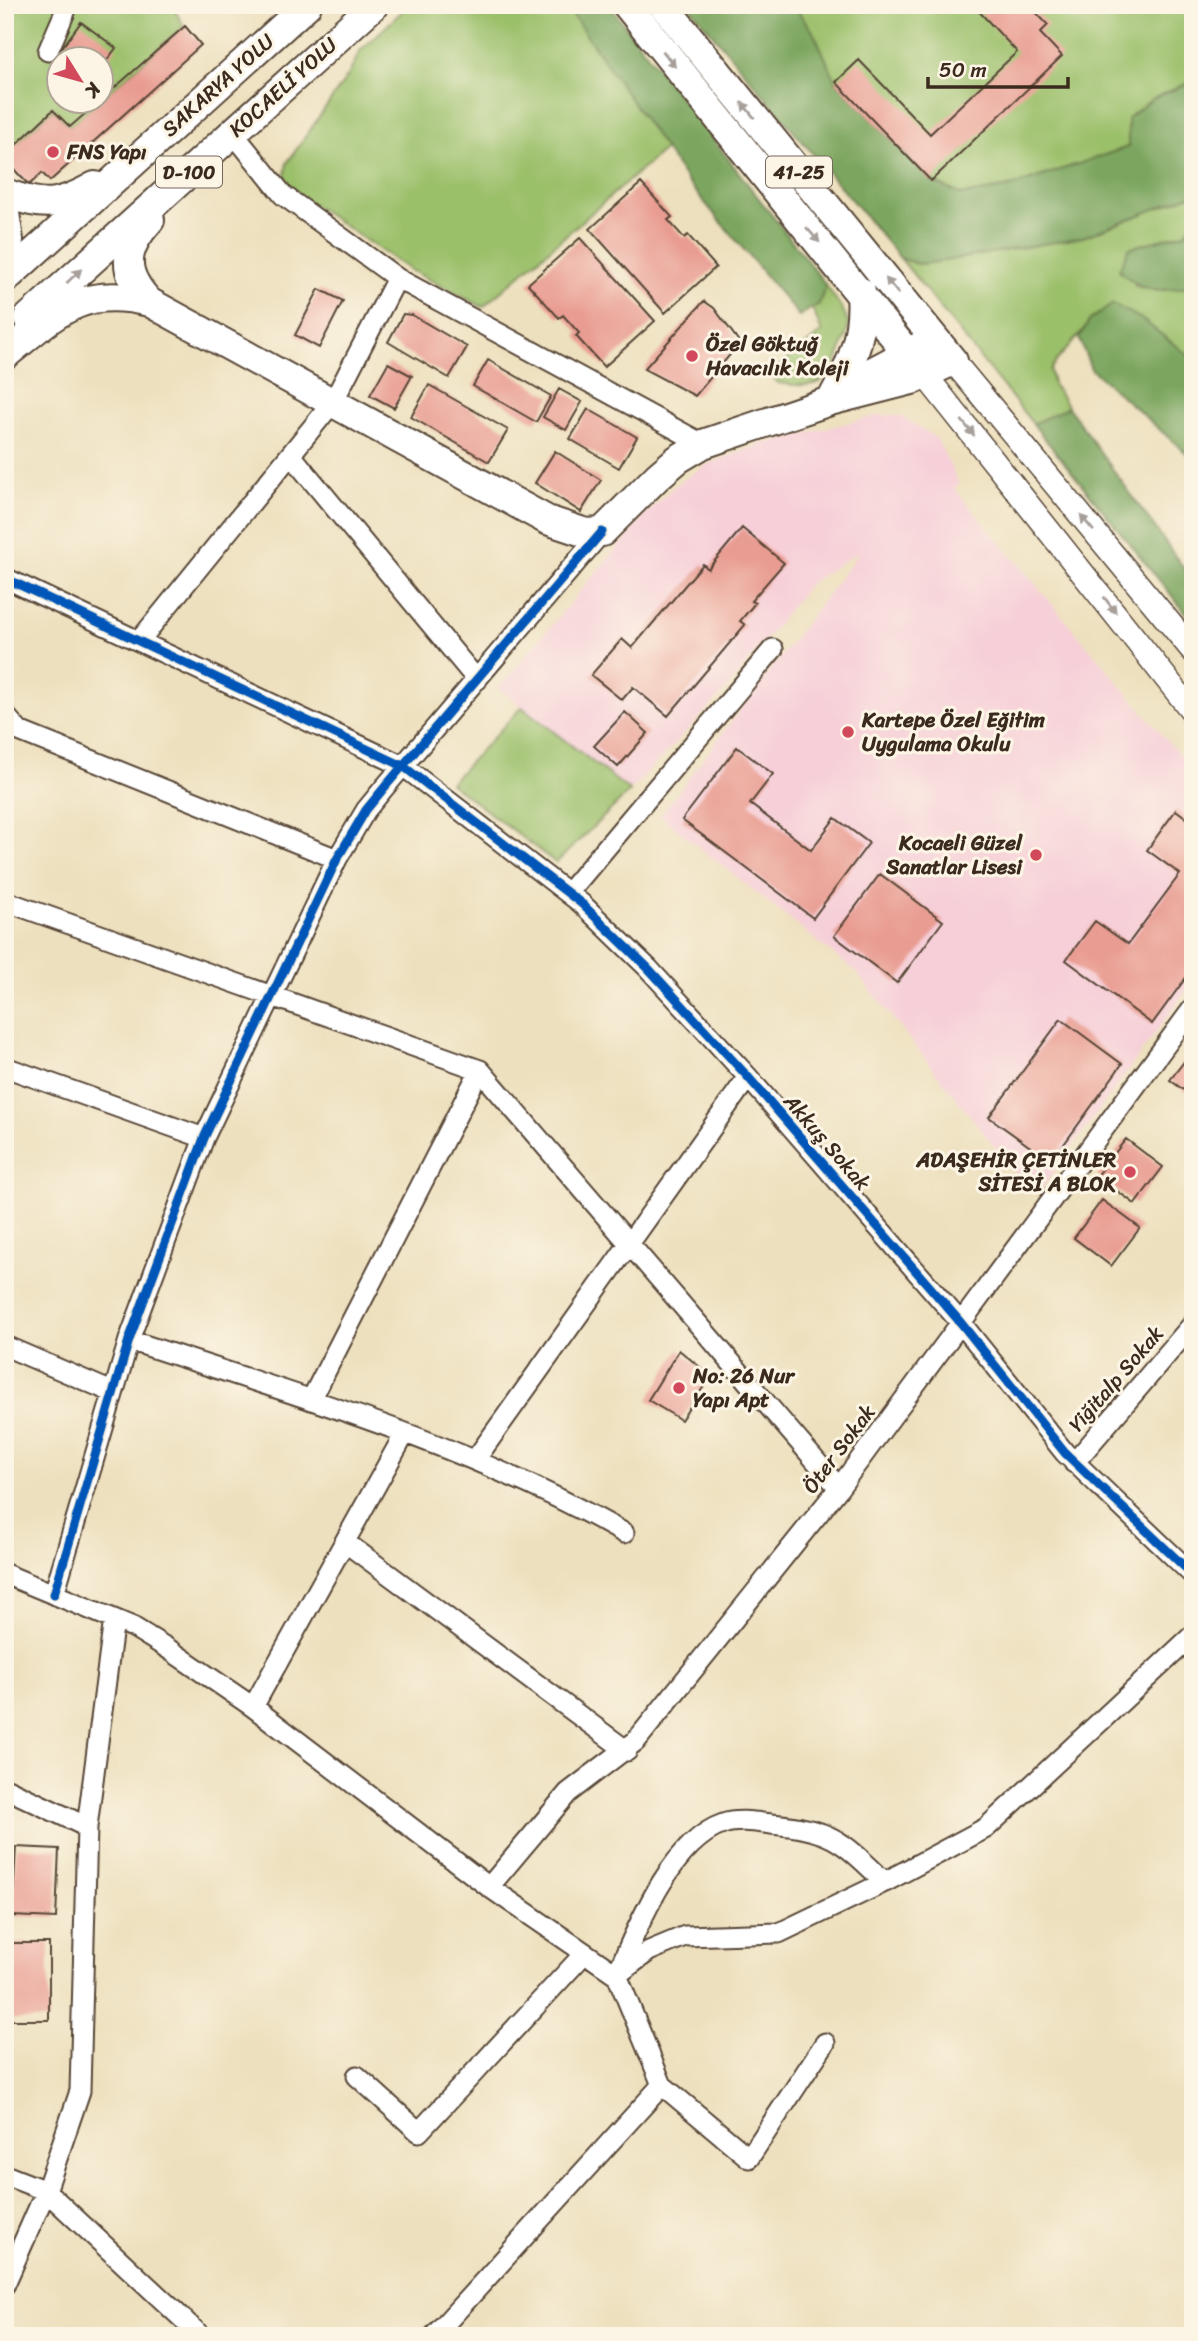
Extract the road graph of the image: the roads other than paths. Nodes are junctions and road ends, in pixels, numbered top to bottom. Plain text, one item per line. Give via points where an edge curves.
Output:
1 (68, 5) edge
2 (307, 5) edge
3 (374, 5) edge
4 (627, 5) edge
5 (663, 5) edge
6 (50, 46) edge
7 (233, 133) junction
8 (200, 162) junction
9 (128, 167) junction
10 (5, 192) edge
11 (5, 213) edge
12 (5, 257) edge
13 (397, 278) junction
14 (5, 279) edge
15 (861, 292) junction
16 (149, 302) junction
17 (5, 338) edge
18 (936, 338) junction
19 (5, 355) edge
20 (953, 361) junction
21 (917, 363) junction
22 (830, 401) junction
23 (334, 402) junction
24 (702, 444) junction
25 (291, 455) junction
26 (602, 532) junction
27 (5, 578) edge
28 (140, 640) junction
29 (773, 649) dead end
30 (1193, 651) edge
31 (477, 680) junction
32 (1193, 712) edge
33 (5, 715) edge
34 (403, 766) junction
35 (337, 859) junction
36 (568, 893) junction
37 (5, 901) edge
38 (272, 995) junction
39 (1193, 1008) edge
40 (5, 1067) edge
41 (480, 1070) junction
42 (748, 1077) junction
43 (204, 1138) junction
44 (630, 1243) junction
45 (961, 1323) junction
46 (1193, 1324) edge
47 (129, 1340) junction
48 (5, 1346) edge
49 (112, 1392) junction
50 (311, 1400) junction
51 (404, 1435) junction
52 (475, 1460) junction
53 (1074, 1463) junction
54 (839, 1488) junction
55 (624, 1533) dead end
56 (345, 1542) junction
57 (5, 1574) edge
58 (1193, 1575) edge
59 (54, 1594) junction
60 (114, 1619) junction
61 (1193, 1635) edge
62 (253, 1707) junction
63 (627, 1751) junction
64 (5, 1788) edge
65 (88, 1826) junction
66 (885, 1882) junction
67 (489, 1887) junction
68 (583, 1955) junction
69 (617, 1975) junction
70 (825, 2043) dead end
71 (357, 2076) dead end
72 (662, 2085) junction
73 (5, 2175) edge
74 (46, 2191) junction
75 (5, 2284) edge
76 (201, 2336) edge
77 (434, 2336) edge

1 - 6 street
2 - 9 highway, SAKARYA YOLU / D-100
3 - 7 highway, KOCAELİ YOLU / D-100
4 -> 15 highway, 41-25
18 -> 5 highway, 41-25
7 - 8 highway, KOCAELİ YOLU / D-100
7 - 13 street via 282,195
8 - 16 highway via 142,228 129,256 133,285
17 -> 8 highway, KOCAELİ YOLU / D-100
9 - 10 highway via 63,202 31,203
9 - 14 highway, SAKARYA YOLU / D-100
11 - 12 highway via 9,240
13 - 23 street
13 - 24 street
15 - 21 highway, 41-25
15 - 22 highway via 859,342
16 - 19 highway via 101,295 81,302
16 - 23 highway
18 - 20 highway, 41-25
18 - 21 highway
20 - 21 highway
30 -> 20 main road, 41-25
21 - 22 highway via 890,387
21 -> 32 main road, 41-25
22 - 24 highway
23 - 25 street
23 - 26 highway via 547,520 586,533
24 - 26 highway via 658,476
25 - 28 street
25 - 31 street
26 - 31 street
27 - 28 street, Akkuş Sokak
28 - 34 street, Akkuş Sokak
29 - 36 street
31 - 34 street
33 - 35 street via 19,731
34 - 35 street via 366,810
34 - 36 street, Akkuş Sokak
35 - 38 street
36 - 42 street, Akkuş Sokak via 622,940
37 - 38 street
38 - 41 street
38 - 43 street
39 - 45 street, Öter Sokak
40 - 43 street
41 - 44 street
41 - 50 street
42 - 44 street
42 - 45 street, Akkuş Sokak
43 - 47 street
44 - 52 street
44 - 54 street
45 - 53 street, Akkuş Sokak
45 - 54 street, Öter Sokak
46 - 53 street, Yiğitalp Sokak
47 - 49 street
47 - 50 street
48 - 49 street
49 - 59 street
50 - 51 street
51 - 52 street
51 - 56 street
52 - 55 street via 551,1493
53 - 58 street, Akkuş Sokak
54 - 63 street, Öter Sokak
56 - 62 street
56 - 63 street
57 - 59 street
59 - 60 street
60 - 62 street via 167,1648
60 - 65 street
61 - 66 street via 986,1828
62 - 67 street
63 - 67 street, Öter Sokak via 583,1779
64 - 65 street
65 - 74 street via 80,2091
66 - 69 street via 779,1933 685,1936 665,1943
66 - 69 street via 834,1836 807,1827 725,1823 701,1838 674,1865 636,1929
67 - 68 street
68 - 69 street
68 - 71 street via 419,2132
69 - 72 street
70 - 72 street via 749,2158
72 - 77 street
73 - 74 street
74 - 75 street
74 - 76 street

